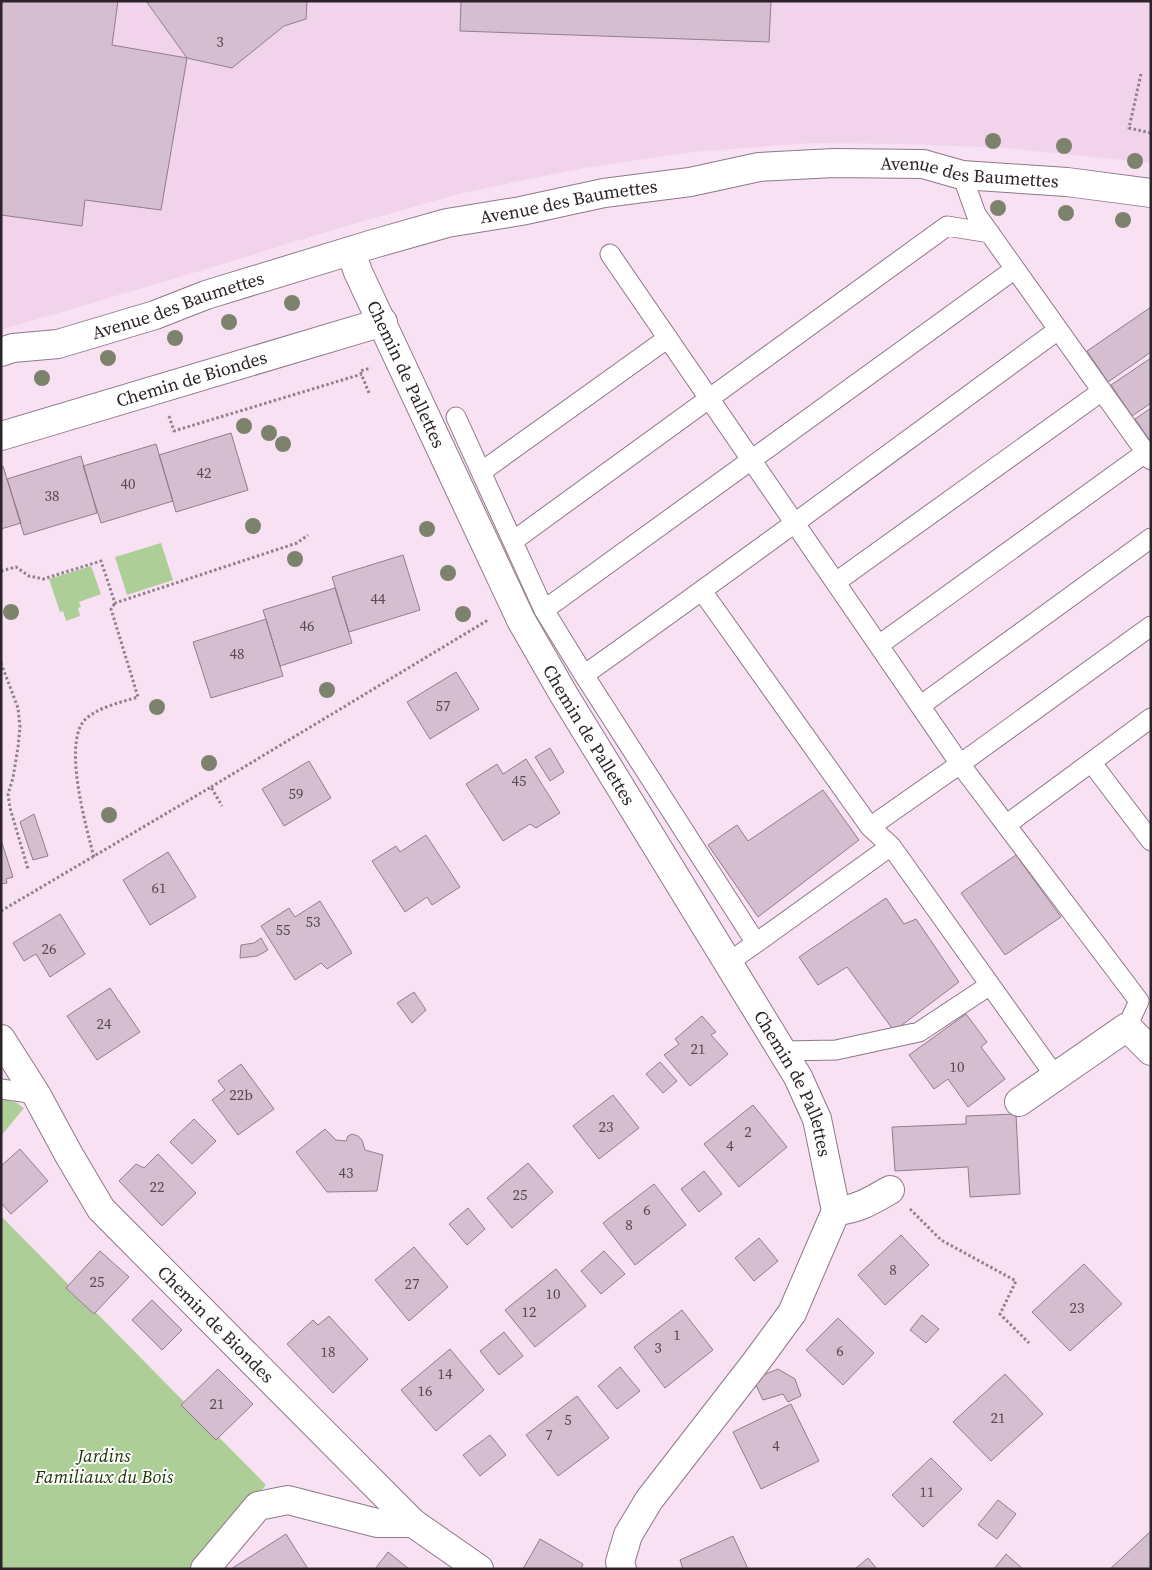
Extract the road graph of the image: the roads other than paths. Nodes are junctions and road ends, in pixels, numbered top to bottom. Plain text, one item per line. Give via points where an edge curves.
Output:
1 (962, 175) junction
2 (1151, 193) edge
3 (990, 233) junction
4 (351, 251) junction
5 (610, 254) dead end
6 (1015, 269) junction
7 (383, 322) junction
8 (1058, 330) junction
9 (668, 338) junction
10 (1, 352) edge
11 (1102, 391) junction
12 (709, 398) junction
13 (456, 416) dead end
14 (1, 436) edge
15 (1148, 457) edge
16 (752, 460) junction
17 (481, 472) junction
18 (794, 522) junction
19 (1151, 538) edge
20 (513, 541) junction
21 (836, 582) junction
22 (702, 592) junction
23 (544, 610) junction
24 (1151, 626) edge
25 (879, 645) junction
26 (584, 675) junction
27 (920, 706) junction
28 (1151, 718) edge
29 (1091, 762) junction
30 (960, 764) junction
31 (1006, 825) junction
32 (870, 827) junction
33 (1151, 842) edge
34 (890, 846) junction
35 (756, 943) junction
36 (729, 962) junction
37 (990, 985) junction
38 (1145, 997) edge
39 (1127, 1027) junction
40 (1, 1039) edge
41 (783, 1051) junction
42 (1151, 1051) edge
43 (1055, 1076) junction
44 (1, 1089) edge
45 (36, 1094) junction
46 (1019, 1102) dead end
47 (890, 1190) road end
48 (836, 1211) junction
49 (413, 1523) junction
50 (206, 1569) edge
51 (479, 1569) edge
52 (622, 1569) edge

1 - 2 street, Avenue des Baumettes via 1068,182
1 - 3 lane via 976,214
1 - 4 street, Avenue des Baumettes via 923,164 834,163 759,167 447,224
3 - 6 lane
3 - 12 lane via 947,226
4 - 7 street, Chemin de Pallettes
4 - 10 street, Avenue des Baumettes via 58,344
5 - 9 lane
6 - 8 lane
6 - 16 lane
7 - 14 street, Chemin de Biondes
7 - 36 street, Chemin de Pallettes via 513,604 564,695
8 - 11 lane
8 - 18 lane
9 - 12 lane
9 - 17 lane
11 - 15 lane
11 - 21 lane
12 - 16 lane
12 - 20 lane
13 - 17 lane
15 - 25 lane
16 - 18 lane
16 - 23 lane
17 - 20 lane
18 - 21 lane
18 - 22 lane
19 - 27 lane
20 - 23 lane
21 - 25 lane
22 - 26 lane
22 - 32 lane
23 - 26 lane
24 - 30 lane
25 - 27 lane
26 - 35 lane
27 - 30 lane
28 - 29 lane
29 - 31 lane
29 - 33 lane
30 - 31 lane
30 - 32 lane
31 - 38 lane
32 - 34 lane
34 - 35 lane
34 - 37 lane
35 - 36 lane
36 - 41 street, Chemin de Pallettes
37 - 41 lane via 919,1032 836,1050
37 - 43 lane
38 - 39 lane
39 - 42 street
39 - 43 street
40 - 45 street, Chemin de Biondes
41 - 48 street, Chemin de Pallettes via 817,1119
43 - 46 street
44 - 45 lane
45 - 49 street, Chemin de Biondes via 102,1209
47 - 48 street via 851,1210
48 - 52 street via 792,1313 649,1500 628,1536 620,1562
49 - 50 street via 377,1523 288,1500 258,1506
49 - 51 street, Chemin de Biondes

